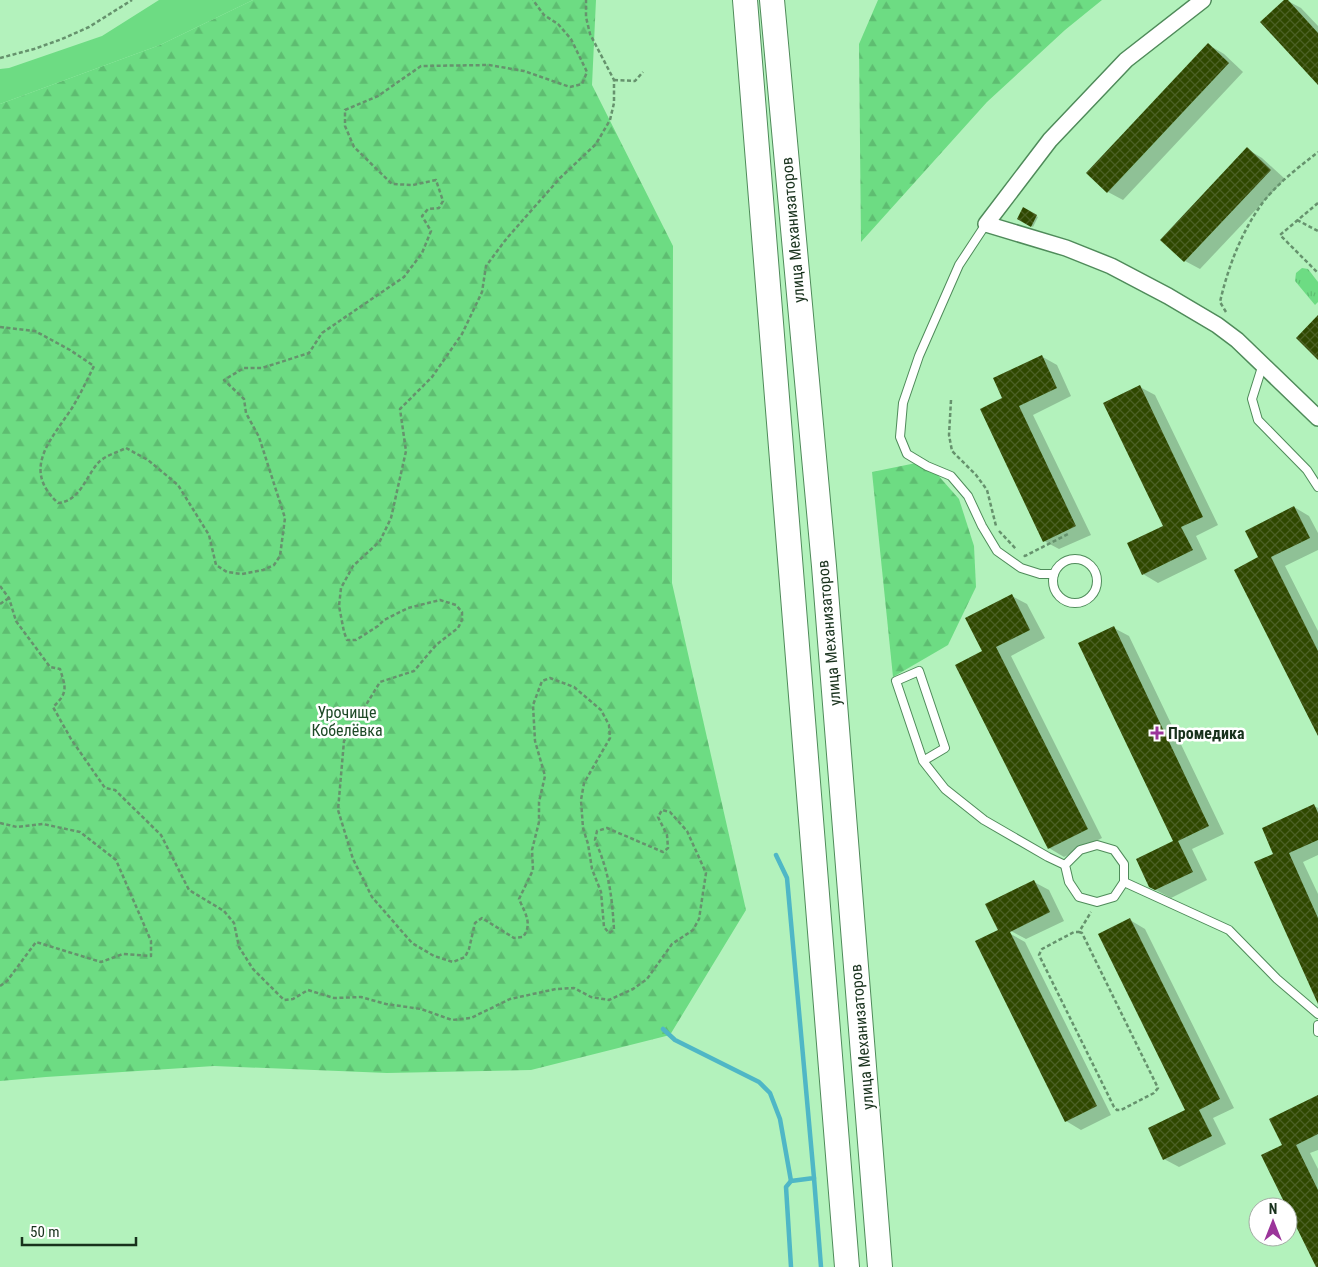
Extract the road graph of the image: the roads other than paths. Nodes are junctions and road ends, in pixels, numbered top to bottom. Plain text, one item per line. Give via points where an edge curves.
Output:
1 (745, 0) edge
2 (772, 0) edge
3 (1203, 0) edge
4 (986, 224) junction
5 (1263, 364) junction
6 (1318, 418) edge
7 (1318, 487) edge
8 (1054, 574) junction
9 (923, 762) junction
10 (1065, 865) junction
11 (1124, 882) junction
12 (1318, 1014) edge
13 (1318, 1025) edge
14 (1318, 1032) edge
15 (847, 1267) edge
16 (880, 1267) edge

1 - 15 main road, улица Механизаторов
2 - 16 main road, улица Механизаторов via 824,566
3 - 4 street via 1126,60 1050,140
4 - 5 street via 1066,248 1111,266 1216,325
4 - 8 lane via 959,265 918,356 903,403 900,437 906,454 957,482 997,551 1021,568 1040,574
5 - 6 street
5 - 7 lane via 1252,399 1258,420 1307,470
8 - 8 lane via 1054,590 1065,601 1080,603 1093,595 1098,580 1092,566 1078,559 1063,562
9 - 9 lane via 896,681 918,671 945,748
9 - 10 lane via 945,789 984,820
10 - 11 lane via 1069,882 1079,896 1097,902 1114,897
10 - 11 lane via 1080,850 1097,845 1114,850 1124,864
11 - 12 lane via 1229,930 1277,979
13 - 14 lane

